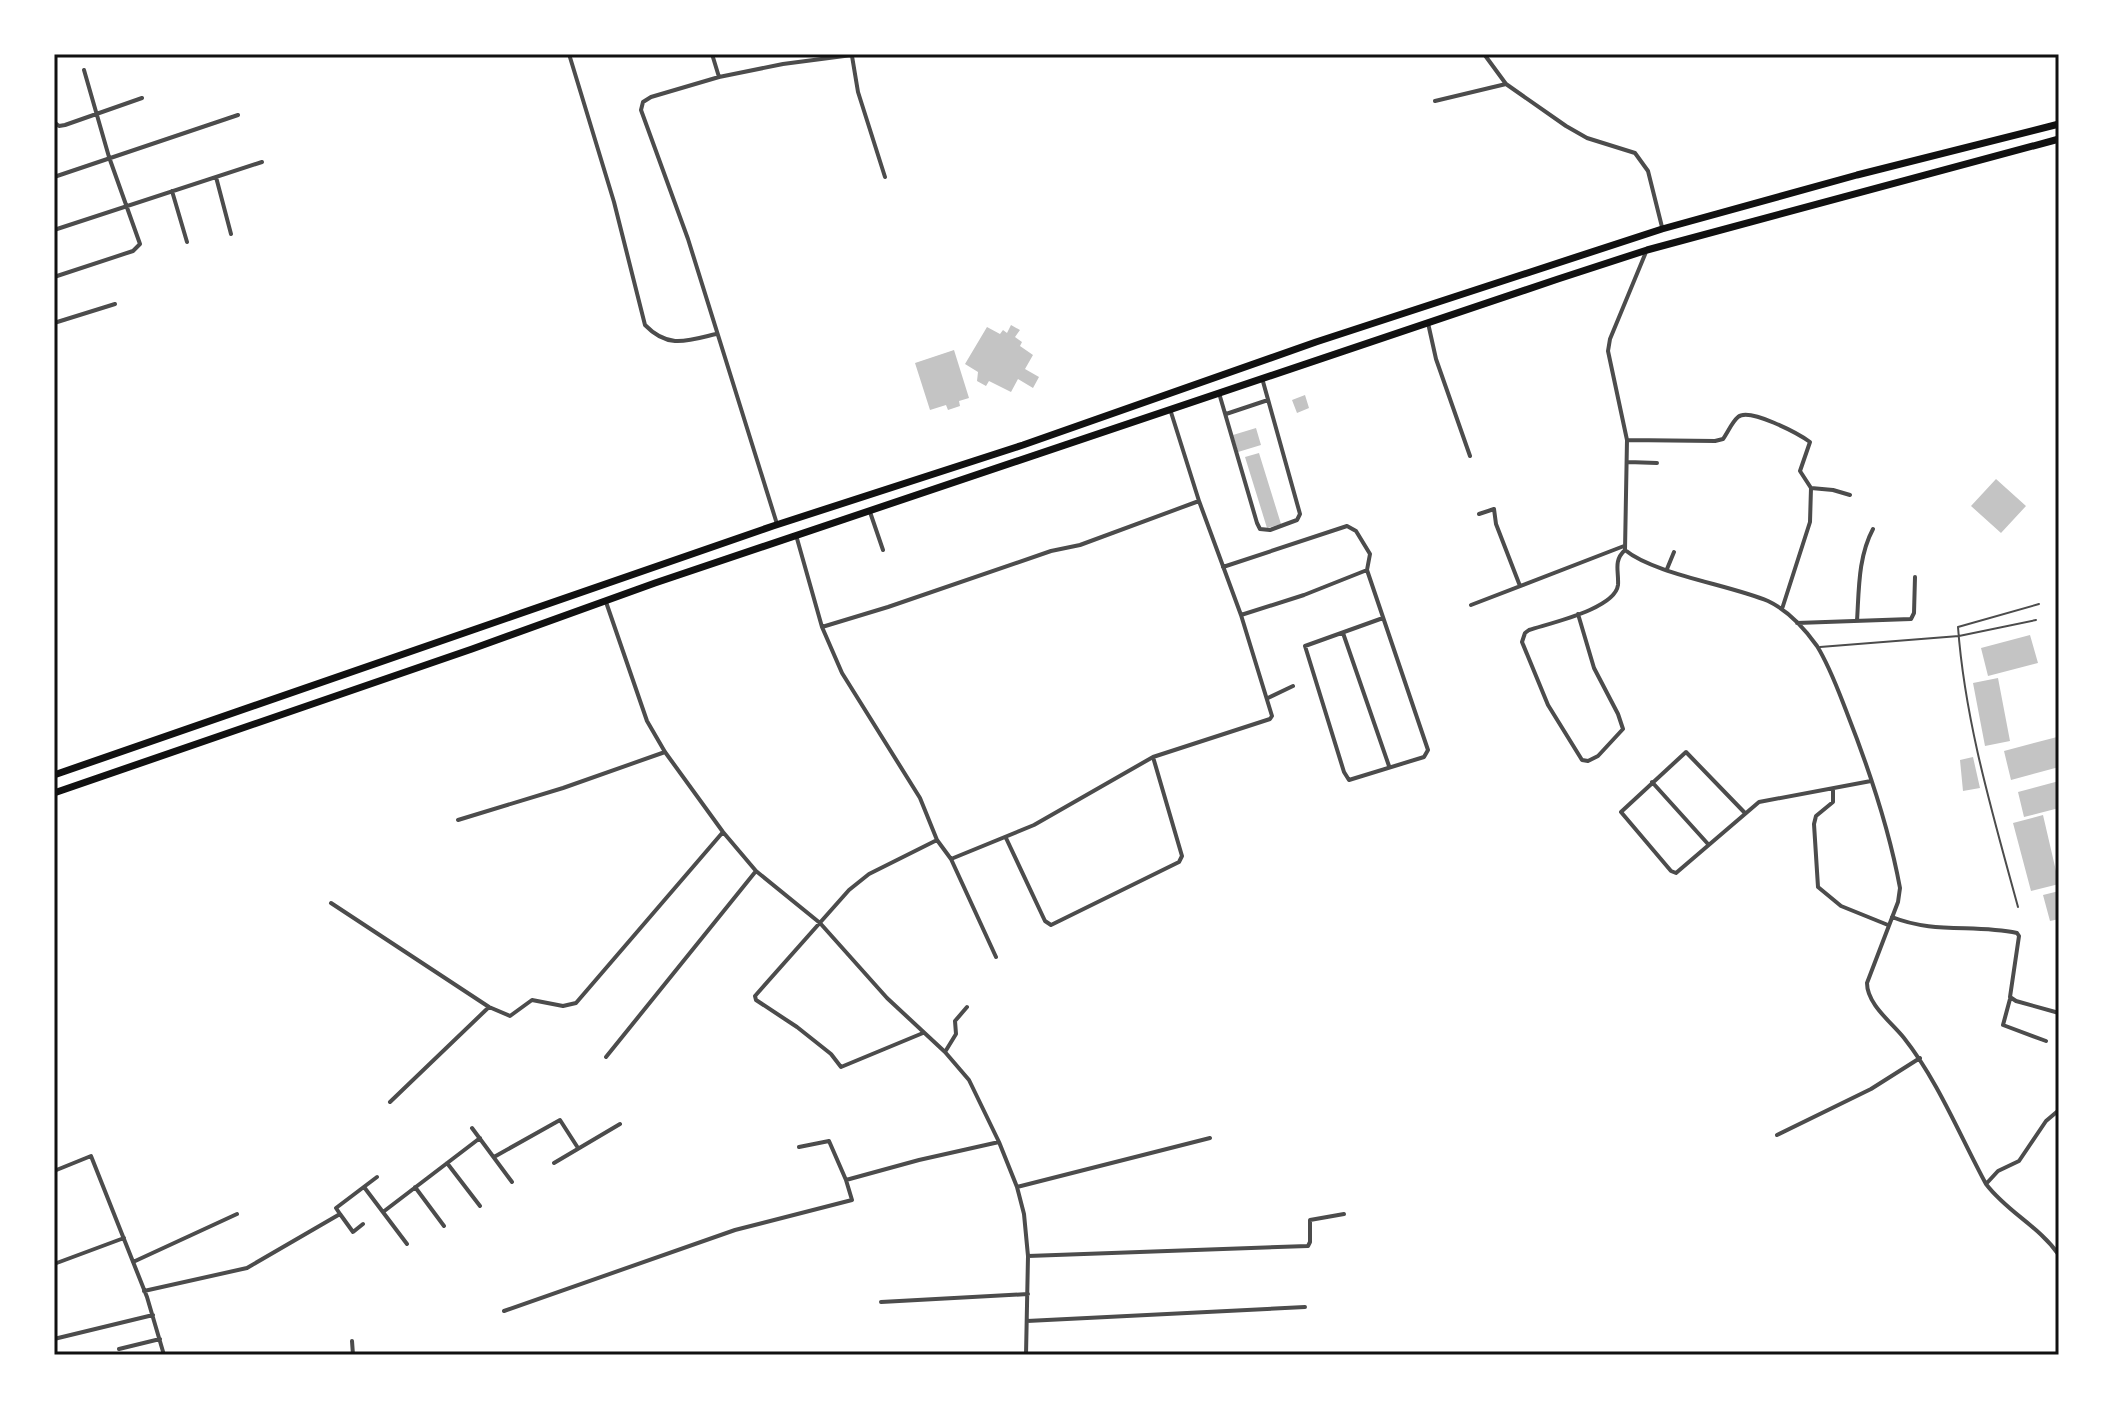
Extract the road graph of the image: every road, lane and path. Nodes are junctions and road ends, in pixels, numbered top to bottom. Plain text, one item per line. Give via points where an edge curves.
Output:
1 (569, 54) edge
2 (712, 54) edge
3 (1484, 54) edge
4 (852, 55) edge
5 (84, 70) dead end
6 (719, 77) junction
7 (1506, 84) junction
8 (142, 98) dead end
9 (1435, 101) dead end
10 (98, 114) junction
11 (238, 115) dead end
12 (55, 124) edge
13 (2059, 124) edge
14 (2059, 139) edge
15 (109, 157) junction
16 (262, 162) dead end
17 (54, 177) edge
18 (216, 177) junction
19 (885, 177) dead end
20 (172, 191) junction
21 (126, 206) junction
22 (1745, 206) junction
23 (1750, 222) junction
24 (1662, 229) junction
25 (54, 230) edge
26 (231, 234) dead end
27 (187, 242) dead end
28 (1647, 250) junction
29 (1553, 265) junction
30 (54, 277) edge
31 (1558, 279) junction
32 (115, 304) dead end
33 (54, 323) edge
34 (1428, 323) junction
35 (716, 334) junction
36 (1262, 378) junction
37 (1219, 393) junction
38 (1268, 400) junction
39 (1170, 409) junction
40 (1226, 414) junction
41 (1627, 440) junction
42 (1470, 456) dead end
43 (1628, 462) junction
44 (1657, 463) dead end
45 (908, 483) junction
46 (1811, 488) junction
47 (1850, 495) dead end
48 (913, 496) junction
49 (1199, 501) junction
50 (870, 509) junction
51 (1479, 514) dead end
52 (777, 525) junction
53 (1873, 529) dead end
54 (796, 535) junction
55 (1625, 548) junction
56 (883, 550) dead end
57 (1674, 552) dead end
58 (1223, 567) junction
59 (1667, 569) junction
60 (1367, 570) junction
61 (1915, 577) dead end
62 (1520, 586) junction
63 (606, 600) junction
64 (2039, 604) dead end
65 (1471, 605) dead end
66 (1782, 610) junction
67 (1578, 614) junction
68 (1241, 615) junction
69 (1383, 618) junction
70 (2036, 620) dead end
71 (1857, 621) junction
72 (1797, 623) junction
73 (822, 627) junction
74 (1343, 632) junction
75 (1959, 636) junction
76 (1817, 647) junction
77 (1293, 686) dead end
78 (1268, 698) junction
79 (157, 739) junction
80 (665, 752) junction
81 (162, 756) junction
82 (1153, 757) junction
83 (1389, 766) junction
84 (54, 775) edge
85 (1871, 781) junction
86 (1652, 782) junction
87 (1833, 790) junction
88 (54, 793) edge
89 (1744, 812) junction
90 (458, 820) dead end
91 (723, 832) junction
92 (1005, 837) junction
93 (937, 840) junction
94 (1708, 844) junction
95 (951, 859) junction
96 (756, 871) junction
97 (331, 903) dead end
98 (2018, 907) dead end
99 (1892, 917) junction
100 (820, 923) junction
101 (1888, 925) junction
102 (996, 957) dead end
103 (2010, 997) junction
104 (489, 1007) junction
105 (967, 1007) dead end
106 (2059, 1013) edge
107 (923, 1033) junction
108 (2046, 1041) dead end
109 (945, 1052) junction
110 (606, 1057) dead end
111 (1920, 1058) junction
112 (390, 1102) dead end
113 (2059, 1110) edge
114 (620, 1124) dead end
115 (472, 1128) dead end
116 (1777, 1135) dead end
117 (480, 1138) junction
118 (1210, 1138) dead end
119 (999, 1142) junction
120 (799, 1147) dead end
121 (578, 1148) junction
122 (494, 1157) junction
123 (447, 1163) junction
124 (554, 1163) dead end
125 (54, 1171) edge
126 (377, 1177) dead end
127 (846, 1180) junction
128 (512, 1182) dead end
129 (1986, 1184) junction
130 (364, 1187) junction
131 (415, 1187) junction
132 (1017, 1187) junction
133 (480, 1206) dead end
134 (383, 1212) junction
135 (237, 1214) dead end
136 (340, 1214) junction
137 (1344, 1214) dead end
138 (363, 1224) dead end
139 (444, 1226) dead end
140 (124, 1238) junction
141 (407, 1244) dead end
142 (2059, 1255) edge
143 (1028, 1256) junction
144 (133, 1262) junction
145 (54, 1264) edge
146 (144, 1291) junction
147 (1028, 1294) junction
148 (881, 1302) dead end
149 (1305, 1307) dead end
150 (504, 1311) dead end
151 (153, 1315) junction
152 (1027, 1321) junction
153 (54, 1339) edge
154 (160, 1339) junction
155 (352, 1341) dead end
156 (119, 1349) dead end
157 (164, 1355) edge
158 (353, 1355) edge
159 (1026, 1355) edge

1 - 35 street via 645,325 666,340 684,342
2 - 6 street
3 - 7 street
4 - 6 street
4 - 19 street
5 - 10 street
6 - 35 street via 640,105
7 - 9 street
7 - 24 street via 1587,138 1635,153 1648,171
8 - 10 street
10 - 12 street
10 - 15 street
11 - 15 street
13 - 22 highway
14 - 23 highway
15 - 17 street
15 - 21 street
16 - 18 street
18 - 20 street
18 - 26 street
20 - 21 street
20 - 27 street
21 - 25 street
21 - 30 street via 139,248
22 - 23 highway
22 - 24 highway
23 - 28 highway
24 - 29 highway
28 - 31 highway
28 - 41 street via 1608,351
29 - 31 highway
29 - 45 highway
31 - 34 highway
32 - 33 street
34 - 36 highway
34 - 42 street
35 - 52 street
36 - 37 highway
36 - 38 street
37 - 39 highway
37 - 40 street
38 - 40 street
38 - 40 street via 1300,514 1270,530 1257,523
39 - 48 highway
39 - 49 street
41 - 43 street
41 - 46 street via 1715,441 1723,439 1740,415 1749,413 1810,442 1800,471
43 - 44 street
43 - 55 street
45 - 48 highway
45 - 52 highway
46 - 47 street
46 - 66 street via 1810,522
48 - 50 highway
49 - 58 street
49 - 73 street via 1080,545
50 - 54 highway
50 - 56 street
51 - 62 street via 1494,509
52 - 79 highway
53 - 71 street via 1860,576
54 - 63 highway
54 - 73 street
55 - 59 street
55 - 62 street
55 - 67 street via 1611,599
57 - 59 street
58 - 60 street via 1347,526 1370,554
58 - 68 street
59 - 66 street
60 - 68 street
60 - 69 street
61 - 71 street via 1911,619
62 - 65 street
63 - 80 street via 647,721
63 - 81 highway
64 - 75 lane via 1958,627
66 - 72 street
67 - 67 street via 1529,630 1522,642 1548,705 1582,760 1588,761 1623,729 1594,668
68 - 78 street
69 - 74 street
69 - 83 street via 1428,750 1424,757
70 - 75 lane
71 - 72 street
72 - 76 street
73 - 93 street via 842,673 920,798
74 - 83 street
74 - 83 street via 1305,648 1344,772 1351,780
75 - 76 lane
75 - 98 lane via 1989,798
76 - 85 street
77 - 78 street
78 - 82 street via 1270,719
79 - 81 highway
79 - 84 highway
80 - 90 street
80 - 91 street
81 - 88 highway
82 - 92 street
82 - 92 street via 1182,856 1179,862 1051,925
85 - 87 street
85 - 99 street via 1900,888
86 - 89 street via 1686,752
86 - 94 street
86 - 94 street via 1621,814 1671,871 1678,872
87 - 89 street via 1774,798
87 - 101 street via 1833,802 1814,824 1818,887 1841,906
89 - 94 street
91 - 96 street
91 - 104 street via 576,1003 532,1000 507,1017
92 - 95 street
93 - 95 street
93 - 100 street via 869,874
95 - 102 street
96 - 100 street
96 - 110 street
97 - 104 street
99 - 101 street
99 - 103 street via 1918,927 2017,933
100 - 107 street
100 - 107 street via 756,993 756,1000 797,1027 841,1067
101 - 111 street via 1867,991
103 - 106 street
103 - 108 street via 2003,1025
104 - 112 street
105 - 109 street via 955,1021 954,1038
107 - 109 street
109 - 119 street via 969,1080
111 - 116 street
111 - 129 street
113 - 129 street via 2019,1161
114 - 121 street
115 - 117 street
117 - 122 street
117 - 123 street
118 - 132 street
119 - 127 street
119 - 132 street
120 - 127 street via 829,1141
121 - 122 street via 560,1120
121 - 124 street
122 - 128 street
123 - 131 street
123 - 133 street
125 - 140 street via 91,1156
126 - 130 street
127 - 150 street via 852,1200 735,1230
129 - 142 street
130 - 134 street
130 - 136 street via 336,1208
131 - 134 street
131 - 139 street
132 - 143 street
134 - 141 street
135 - 144 street
136 - 138 street via 353,1232
136 - 146 street via 247,1268
137 - 143 street via 1310,1220 1308,1246
140 - 144 street
140 - 145 street
143 - 147 street
144 - 146 street
146 - 151 street
147 - 148 street
147 - 152 street
149 - 152 street
151 - 153 street
151 - 154 street
152 - 159 street
154 - 156 street
154 - 157 street
155 - 158 street

